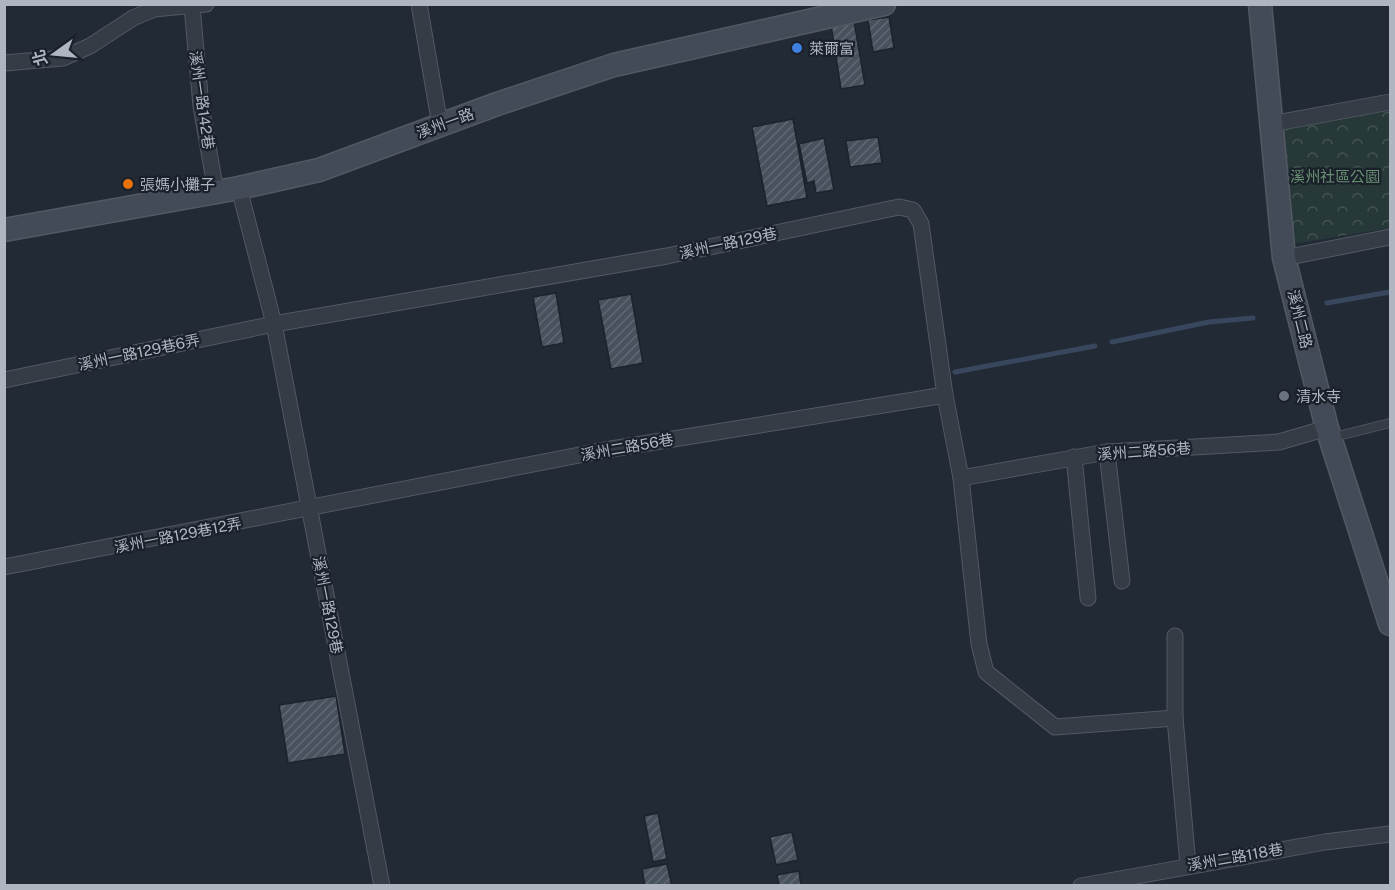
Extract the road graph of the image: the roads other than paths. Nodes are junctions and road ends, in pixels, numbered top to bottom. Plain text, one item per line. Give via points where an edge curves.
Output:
1 (419, 4) edge
2 (884, 4) edge
3 (1260, 4) edge
4 (199, 5) edge
5 (4, 63) edge
6 (1390, 102) edge
7 (1271, 124) junction
8 (440, 125) junction
9 (239, 188) junction
10 (216, 192) junction
11 (4, 230) edge
12 (1390, 237) edge
13 (1284, 258) junction
14 (274, 324) junction
15 (4, 380) edge
16 (945, 395) junction
17 (1390, 423) edge
18 (1328, 433) junction
19 (1107, 452) junction
20 (1074, 457) junction
21 (961, 478) junction
22 (310, 510) junction
23 (4, 567) edge
24 (1122, 582) dead end
25 (1088, 598) dead end
26 (1390, 624) edge
27 (1175, 636) dead end
28 (1175, 718) junction
29 (1390, 834) edge
30 (1188, 865) junction
31 (382, 885) edge
32 (1081, 885) edge

1 - 8 street
2 - 8 street, 溪州一路 via 614,65
3 - 7 street, 溪州二路
4 - 5 street via 154,9 63,58
4 - 10 street, 溪州一路142巷 via 201,106
6 - 7 street
7 - 13 street, 溪州二路
8 - 9 street, 溪州一路 via 319,170
9 - 10 street, 溪州一路
9 - 14 street, 溪州一路129巷
10 - 11 street, 溪州一路
12 - 13 street
13 - 18 street, 溪州二路
14 - 15 street, 溪州一路129巷6弄
14 - 16 street, 溪州一路129巷 via 667,256 899,207 913,210 921,224
14 - 22 street, 溪州一路129巷
16 - 21 street, 溪州一路129巷
16 - 22 street, 溪州二路56巷 via 605,450
17 - 18 lane
18 - 19 street, 溪州二路56巷 via 1279,442
18 - 26 street, 溪州二路
19 - 20 street, 溪州二路56巷
19 - 24 street
20 - 21 street, 溪州二路56巷
20 - 25 street
21 - 28 street, 溪州一路129巷 via 986,672 1054,727
22 - 23 street, 溪州一路129巷12弄
22 - 31 street, 溪州一路129巷
27 - 28 street
28 - 30 street
29 - 30 street, 溪州二路118巷
30 - 32 street, 溪州二路118巷

